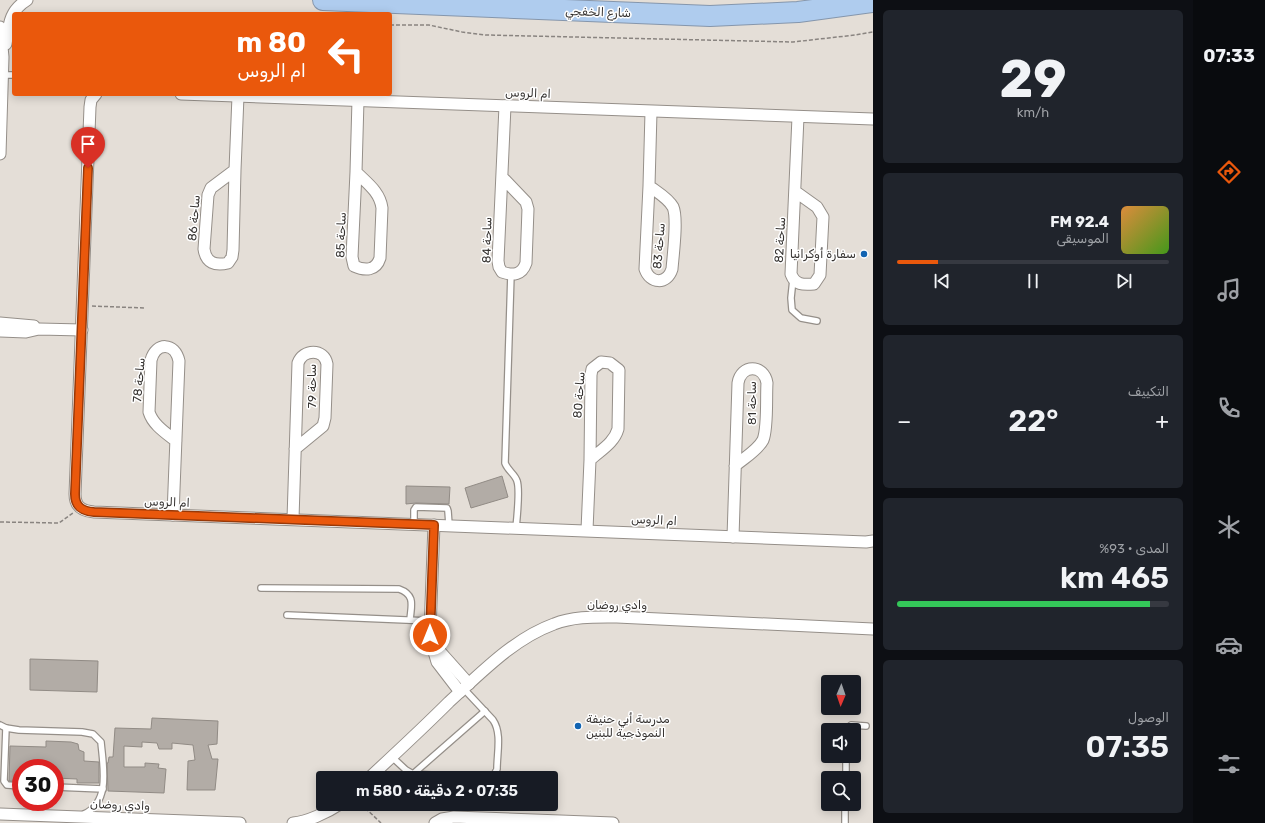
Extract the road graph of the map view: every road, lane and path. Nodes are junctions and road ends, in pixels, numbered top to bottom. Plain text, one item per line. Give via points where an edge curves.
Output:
1 (27, 0) edge
2 (323, 0) edge
3 (873, 2) edge
4 (14, 12) edge
5 (12, 16) edge
6 (392, 25) edge
7 (0, 27) edge
8 (873, 32) edge
9 (3, 57) junction
10 (8, 75) edge
11 (94, 96) edge
12 (238, 96) joint
13 (358, 100) junction
14 (505, 106) junction
15 (651, 112) junction
16 (798, 116) junction
17 (873, 119) edge
18 (0, 154) edge
19 (235, 170) junction
20 (356, 172) junction
21 (502, 177) junction
22 (650, 186) junction
23 (796, 192) junction
24 (511, 274) junction
25 (793, 279) junction
26 (82, 305) junction
27 (144, 308) dead end
28 (817, 321) dead end
29 (0, 323) edge
30 (40, 329) junction
31 (82, 330) junction
32 (0, 331) edge
33 (176, 441) junction
34 (295, 449) junction
35 (590, 460) junction
36 (735, 466) junction
37 (79, 507) junction
38 (173, 515) junction
39 (293, 519) junction
40 (0, 522) edge
41 (414, 524) junction
42 (434, 525) junction
43 (449, 525) junction
44 (516, 528) junction
45 (587, 530) junction
46 (733, 537) junction
47 (873, 541) edge
48 (261, 588) dead end
49 (287, 615) dead end
50 (410, 620) junction
51 (430, 621) junction
52 (873, 629) edge
53 (465, 688) junction
54 (485, 711) junction
55 (0, 725) edge
56 (861, 726) edge
57 (866, 726) dead end
58 (6, 728) junction
59 (392, 757) junction
60 (377, 771) edge
61 (408, 771) edge
62 (416, 771) edge
63 (496, 771) edge
64 (12, 785) edge
65 (64, 787) edge
66 (103, 789) junction
67 (326, 811) edge
68 (368, 811) edge
69 (845, 811) edge
70 (0, 814) edge
71 (78, 817) junction
72 (207, 822) edge
73 (240, 823) edge
74 (293, 823) edge
75 (381, 823) edge
76 (435, 823) edge
77 (613, 823) edge
78 (845, 823) edge

1 - 4 street
2 - 3 highway, شارع الخفجي via 710,16 798,12
5 - 9 street
6 - 8 path via 429,25 486,35 793,42
7 - 9 street
9 - 10 street
10 - 18 street
11 - 26 street via 90,107
12 - 13 street, ام الروس
12 - 19 street, ساحة 86
13 - 14 street, ام الروس
13 - 20 street, ساحة 85
14 - 15 street, ام الروس
14 - 21 street, ساحة 84
15 - 16 street, ام الروس
15 - 22 street, ساحة 83
16 - 17 street, ام الروس
16 - 23 street, ساحة 82
19 - 19 street, ساحة 86 via 211,188 208,195 204,250 205,256 215,264 228,263 232,257
20 - 20 street, ساحة 85 via 378,194 382,204 380,258 378,264 368,270 354,266 352,257
21 - 24 street, ساحة 84 via 498,267 502,272
21 - 24 street via 526,202 528,209 526,263 520,273
22 - 22 street, ساحة 83 via 673,207 675,217 672,269 666,280 659,281 649,277 645,269
23 - 25 street, ساحة 82 via 791,274
23 - 25 street, ساحة 82 via 820,211 822,224 818,280 814,284 802,285
24 - 44 lane via 505,463 517,481
25 - 28 lane via 792,310 801,318
26 - 27 path
26 - 31 street
29 - 30 street via 27,324
30 - 31 street
30 - 32 street via 26,332
31 - 37 street via 75,494
33 - 33 street, ساحة 78 via 155,424 150,412 151,360 153,354 164,347 175,350 179,361
33 - 38 street, ساحة 78
34 - 34 street, ساحة 79 via 323,426 325,418 326,359 316,353 304,354 298,363
34 - 39 street, ساحة 79
35 - 35 street, ساحة 80 via 616,437 618,429 619,370 610,363 600,362 592,369
35 - 45 street, ساحة 80
36 - 36 street, ساحة 81 via 758,446 765,433 766,376 762,371 754,369 742,372 739,377
36 - 46 street, ساحة 81
37 - 38 street, ام الروس via 86,512
37 - 40 path via 59,523
38 - 39 street, ام الروس
39 - 41 street, ام الروس
41 - 42 street, ام الروس
41 - 43 lane via 416,507 447,508
42 - 43 street, ام الروس
42 - 51 street
43 - 44 street, ام الروس
44 - 45 street, ام الروس
45 - 46 street, ام الروس
46 - 47 street, ام الروس
48 - 50 lane via 399,589 410,595
49 - 50 lane
50 - 51 lane
51 - 53 street via 430,635 437,662
52 - 53 street, وادي روضان via 617,617 576,619 554,624 516,644
53 - 54 lane
53 - 59 street, وادي روضان
54 - 62 lane
54 - 63 lane via 497,725
55 - 58 lane
56 - 57 lane
58 - 64 lane via 4,781 7,785
58 - 66 lane via 93,734 101,742
59 - 60 street, وادي روضان
59 - 61 lane
65 - 66 lane
66 - 71 lane via 98,804
67 - 74 street
68 - 75 path
69 - 78 lane
70 - 71 street, وادي روضان
71 - 72 street, وادي روضان
72 - 73 street, وادي روضان
76 - 77 street via 454,817

